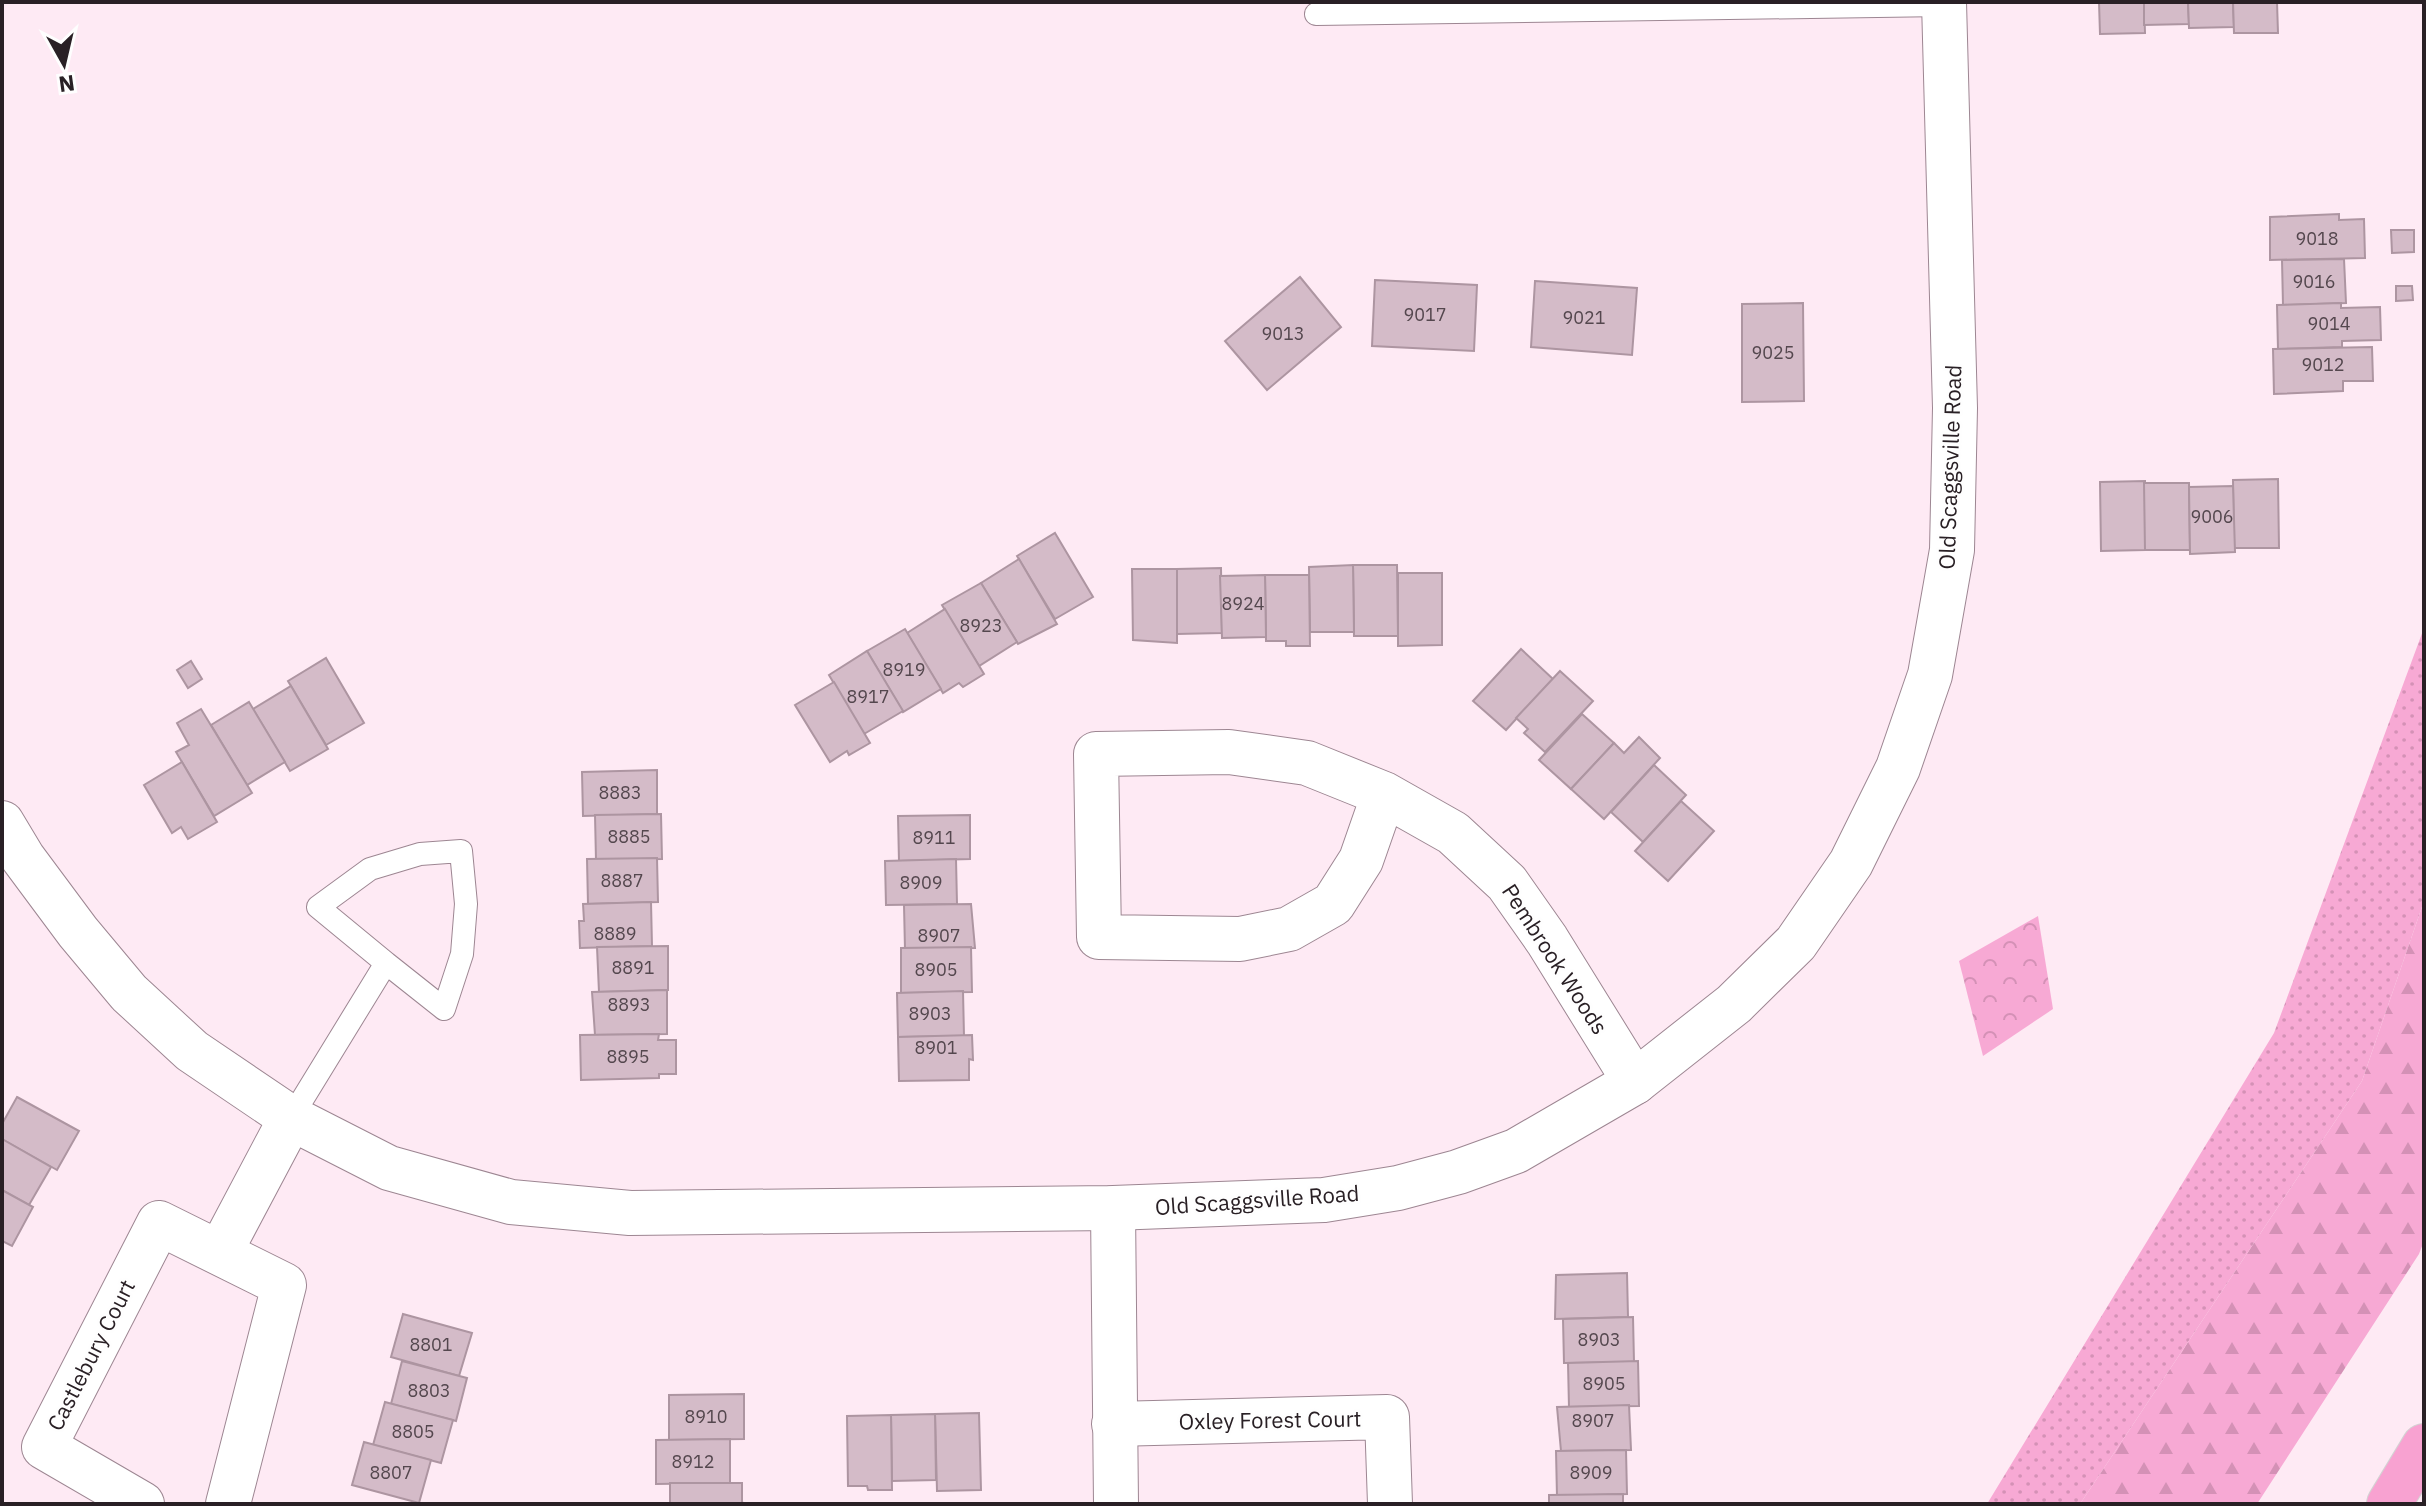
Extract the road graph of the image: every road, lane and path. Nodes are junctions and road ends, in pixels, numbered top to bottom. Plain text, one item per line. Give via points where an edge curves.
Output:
1 (1944, 4) edge
2 (1316, 14) dead end
3 (1384, 794) junction
4 (2, 823) edge
5 (386, 963) junction
6 (1635, 1082) junction
7 (291, 1118) junction
8 (1113, 1208) junction
9 (220, 1252) junction
10 (1114, 1424) junction
11 (2424, 1446) edge
12 (142, 1504) edge
13 (228, 1504) edge
14 (1116, 1504) edge
15 (1390, 1504) edge
16 (2389, 1504) edge

1 - 2 lane
1 - 6 street, Old Scaggsville Road via 1955,408 1952,550 1930,675 1898,768 1851,863 1796,943 1734,1004
3 - 3 street, Pembrook Woods via 1307,763 1229,752 1096,754 1099,937 1240,939 1289,929 1333,904 1361,860
3 - 6 street, Pembrook Woods via 1453,833 1507,883
4 - 7 street, Old Scaggsville Road via 78,932 129,993 192,1051
5 - 5 lane via 318,907 370,869 420,854 461,851 466,904 462,954 444,1009
5 - 7 lane
6 - 8 street, Old Scaggsville Road via 1516,1151 1398,1188 1324,1200
7 - 8 street, Old Scaggsville Road via 389,1168 511,1202 630,1213
7 - 9 street
8 - 10 street
9 - 12 street, Castlebury Court via 159,1223 44,1447
9 - 13 street, Castlebury Court via 284,1285
10 - 14 street
10 - 15 street, Oxley Forest Court via 1387,1417
11 - 16 highway

